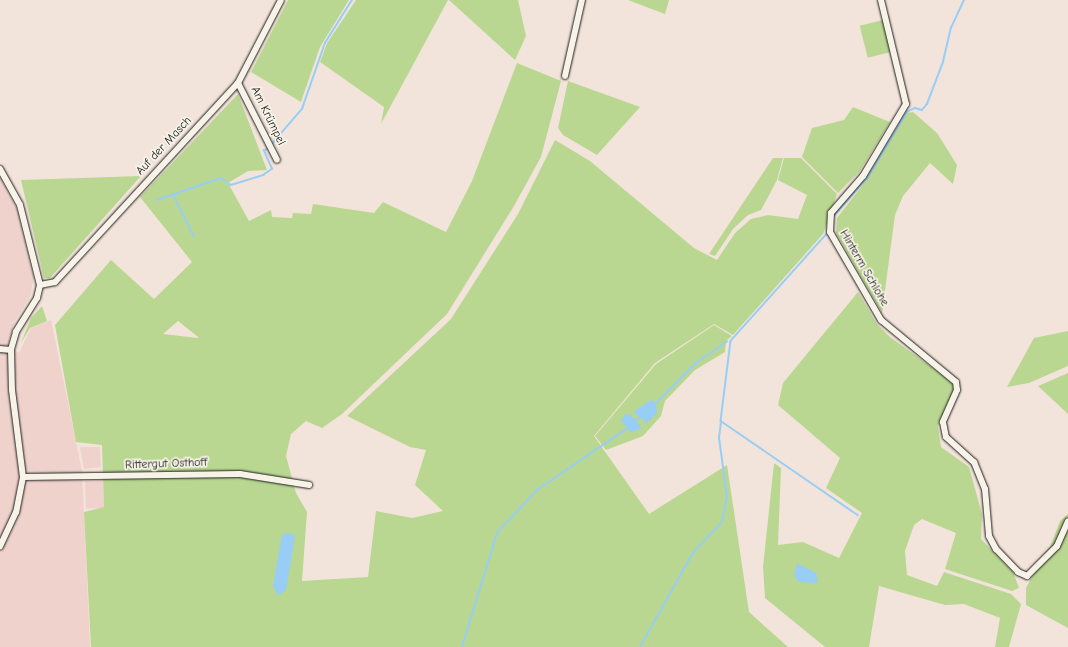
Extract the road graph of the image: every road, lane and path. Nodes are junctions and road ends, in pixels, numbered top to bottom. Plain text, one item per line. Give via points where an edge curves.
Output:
1 (281, 0) edge
2 (582, 0) edge
3 (881, 0) edge
4 (565, 76) dead end
5 (238, 83) junction
6 (277, 160) dead end
7 (0, 169) edge
8 (40, 285) junction
9 (0, 349) edge
10 (11, 350) junction
11 (23, 477) junction
12 (308, 485) dead end
13 (1068, 521) edge
14 (0, 547) edge

1 - 5 street, Auf der Masch
2 - 4 street
3 - 13 street, Hinterm Schlohe via 906,104 863,176 831,213 830,230 881,320 956,382 957,390 943,422 946,438 974,462 985,489 989,536 996,549 1018,572 1027,576 1057,546
5 - 6 street, Am Krümpel
5 - 8 street, Auf der Masch via 55,282
7 - 8 street via 21,210
8 - 10 street via 37,298 16,332
9 - 10 street
10 - 11 street via 12,390
11 - 12 street, Rittergut Osthoff via 240,474
11 - 14 street via 16,512

